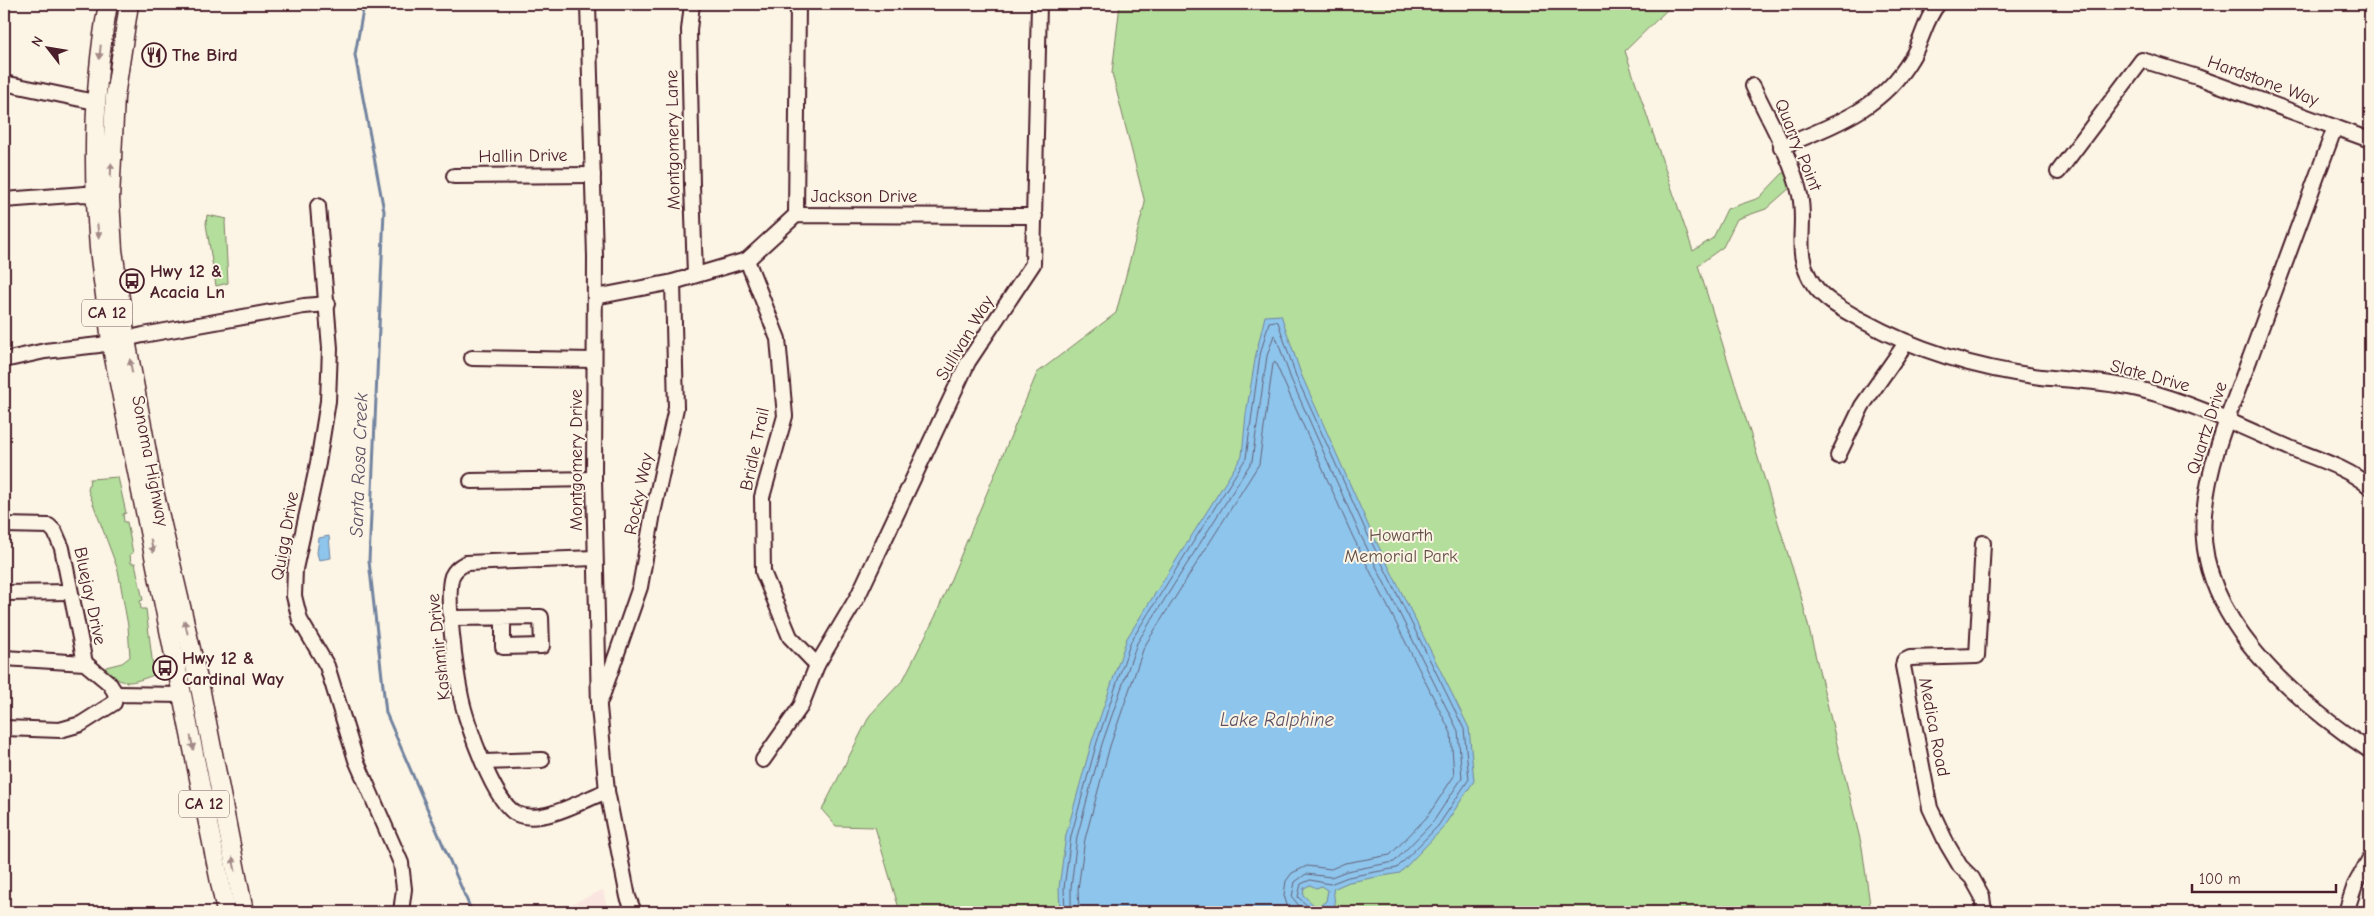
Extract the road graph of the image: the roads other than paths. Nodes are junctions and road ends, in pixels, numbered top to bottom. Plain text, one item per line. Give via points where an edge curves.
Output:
1 (108, 4) edge
2 (129, 4) edge
3 (588, 4) edge
4 (692, 4) edge
5 (798, 4) edge
6 (1039, 4) edge
7 (1938, 4) edge
8 (4, 83) edge
9 (1754, 86) dead end
10 (95, 102) junction
11 (2334, 127) junction
12 (2370, 140) edge
13 (1781, 147) junction
14 (2058, 172) dead end
15 (593, 175) junction
16 (454, 176) dead end
17 (96, 196) junction
18 (4, 200) edge
19 (318, 206) dead end
20 (796, 215) junction
21 (1035, 216) junction
22 (748, 260) junction
23 (696, 275) junction
24 (673, 282) junction
25 (595, 297) junction
26 (328, 304) junction
27 (118, 341) junction
28 (1906, 343) junction
29 (472, 358) dead end
30 (4, 360) edge
31 (594, 360) junction
32 (2227, 421) junction
33 (1838, 456) dead end
34 (594, 479) junction
35 (471, 481) dead end
36 (2370, 487) edge
37 (4, 525) edge
38 (1983, 543) dead end
39 (595, 558) junction
40 (70, 592) junction
41 (4, 593) edge
42 (503, 617) dead end
43 (451, 618) junction
44 (4, 658) edge
45 (85, 662) junction
46 (817, 665) junction
47 (200, 692) junction
48 (116, 694) junction
49 (182, 695) junction
50 (598, 707) junction
51 (4, 728) edge
52 (2370, 751) edge
53 (542, 760) dead end
54 (763, 760) dead end
55 (483, 762) junction
56 (607, 791) junction
57 (2370, 858) edge
58 (226, 912) edge
59 (244, 912) edge
60 (401, 912) edge
61 (634, 912) edge
62 (1984, 912) edge
63 (2346, 912) edge

1 -> 10 main road, Sonoma Highway / CA 12
27 -> 2 main road, Sonoma Highway / CA 12 via 110,199 115,96
3 - 15 street, Montgomery Drive
4 - 23 street, Montgomery Lane via 691,146
5 - 20 street
6 - 21 street, Sullivan Way
7 - 13 street via 1912,57 1882,96 1856,114
8 - 10 street
9 - 13 street, Quarry Point
10 - 17 main road, Sonoma Highway / CA 12
11 - 12 street, Hardstone Way
11 - 14 street, Hardstone Way via 2142,60
11 - 32 street, Quartz Drive
13 - 28 street, Quarry Point via 1800,194 1802,259 1815,286 1846,311
15 - 16 street, Hallin Drive
15 - 25 street, Montgomery Drive
17 - 18 street
17 -> 27 main road, Sonoma Highway / CA 12 via 99,250
19 - 26 street, Quigg Drive
20 - 21 street, Jackson Drive
20 - 22 street, Jackson Drive
21 - 46 street, Sullivan Way via 1033,264 968,362 858,596
22 - 23 street, Jackson Drive
22 - 46 street, Bridle Trail via 778,339 785,416 762,497 763,572 790,637
23 - 24 street, Jackson Drive
24 - 25 street, Jackson Drive
24 - 50 street, Rocky Way via 676,408 652,512 640,587
25 - 31 street, Montgomery Drive
26 - 27 street
26 - 60 street, Quigg Drive via 328,401 295,569 294,596 300,620 330,673 356,760 401,863 404,889
27 - 30 street
47 -> 27 main road, Sonoma Highway / CA 12
27 -> 49 main road, Sonoma Highway / CA 12
28 - 32 street, Slate Drive via 1993,368 2143,390
28 - 33 street via 1862,406
29 - 31 street
31 - 34 street, Montgomery Drive
32 - 36 street, Slate Drive via 2340,469
32 - 52 street, Quartz Drive via 2213,463 2204,516 2208,561 2220,598 2243,637 2276,673 2348,736
34 - 35 street
34 - 39 street, Montgomery Drive
37 - 40 street, Bluejay Drive via 49,526 55,532 62,548
38 - 62 street, Medica Road via 1977,656 1910,658 1904,661 1903,666 1930,808 1960,866 1972,878 1982,896
39 - 43 street, Kashmir Drive via 466,563 453,574
39 - 50 street, Montgomery Drive
40 - 41 street
40 - 45 street, Bluejay Drive
42 - 43 street
43 - 55 street, Kashmir Drive via 461,697
44 - 45 street
45 - 48 street via 109,683
46 - 54 street, Sullivan Way via 801,706
47 - 49 main road
59 -> 47 main road, Sonoma Highway / CA 12
48 - 49 street
48 - 51 street via 114,703 80,724 60,730
49 -> 58 main road, Sonoma Highway / CA 12
50 - 56 street, Montgomery Drive
53 - 55 street
55 - 56 street, Kashmir Drive via 505,804 526,817 548,815
56 - 61 street, Montgomery Drive via 628,897
57 - 63 street via 2355,885

